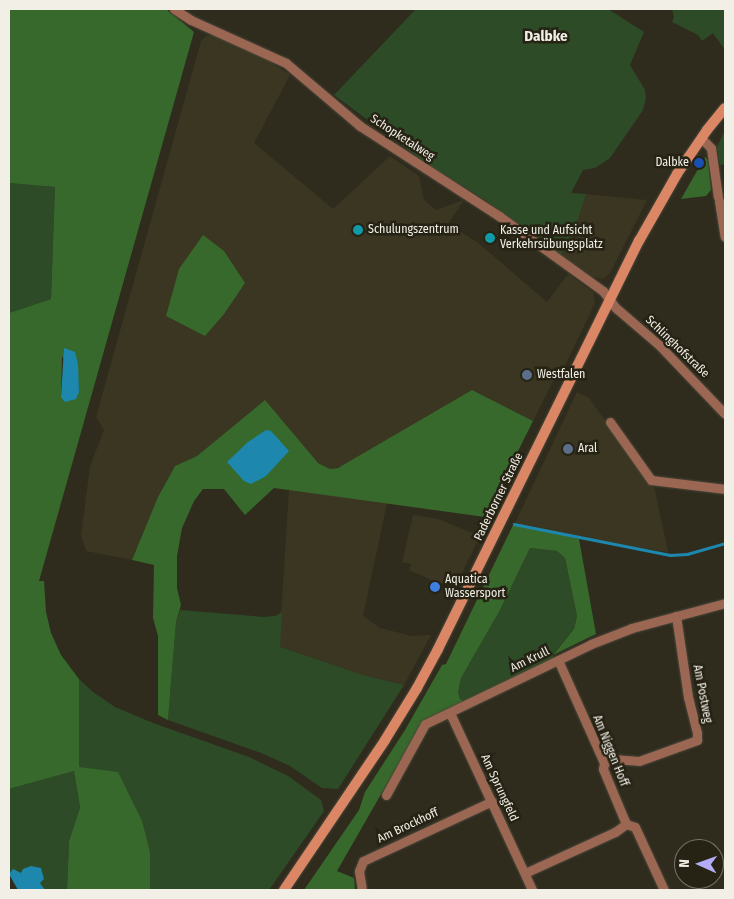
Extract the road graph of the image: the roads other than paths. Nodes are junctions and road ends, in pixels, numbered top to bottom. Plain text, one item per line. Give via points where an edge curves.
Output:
1 (174, 9) edge
2 (725, 108) edge
3 (701, 138) junction
4 (725, 238) edge
5 (610, 299) junction
6 (725, 414) edge
7 (610, 422) dead end
8 (725, 489) edge
9 (725, 603) edge
10 (676, 616) junction
11 (558, 660) junction
12 (450, 713) junction
13 (604, 762) junction
14 (386, 794) dead end
15 (492, 801) junction
16 (626, 824) junction
17 (525, 873) junction
18 (284, 890) edge
19 (362, 890) edge
20 (532, 890) edge
21 (664, 890) edge

1 - 5 street, Schopketalweg via 286,64 360,126 499,216
2 - 3 main road, Paderborner Straße
3 - 4 street via 710,148
3 - 5 main road, Paderborner Straße via 662,199
5 - 6 street, Schlinghofstraße
5 - 18 main road, Paderborner Straße via 430,664 386,740
7 - 8 street via 651,480
9 - 10 street, Am Krull
10 - 11 street, Am Krull via 632,628
10 - 13 street, Am Postweg via 697,740 639,760 612,759
11 - 12 street, Am Krull
11 - 13 street, Am Niggen Hoff
12 - 14 street, Am Krull via 425,724
12 - 15 street, Am Sprungfeld
13 - 16 street, Am Niggen Hoff via 603,769
15 - 17 street, Am Sprungfeld
15 - 19 street, Am Brockhoff via 364,861 359,871
16 - 17 street
16 - 21 street, Am Niggen Hoff via 635,827
17 - 20 street, Am Sprungfeld

